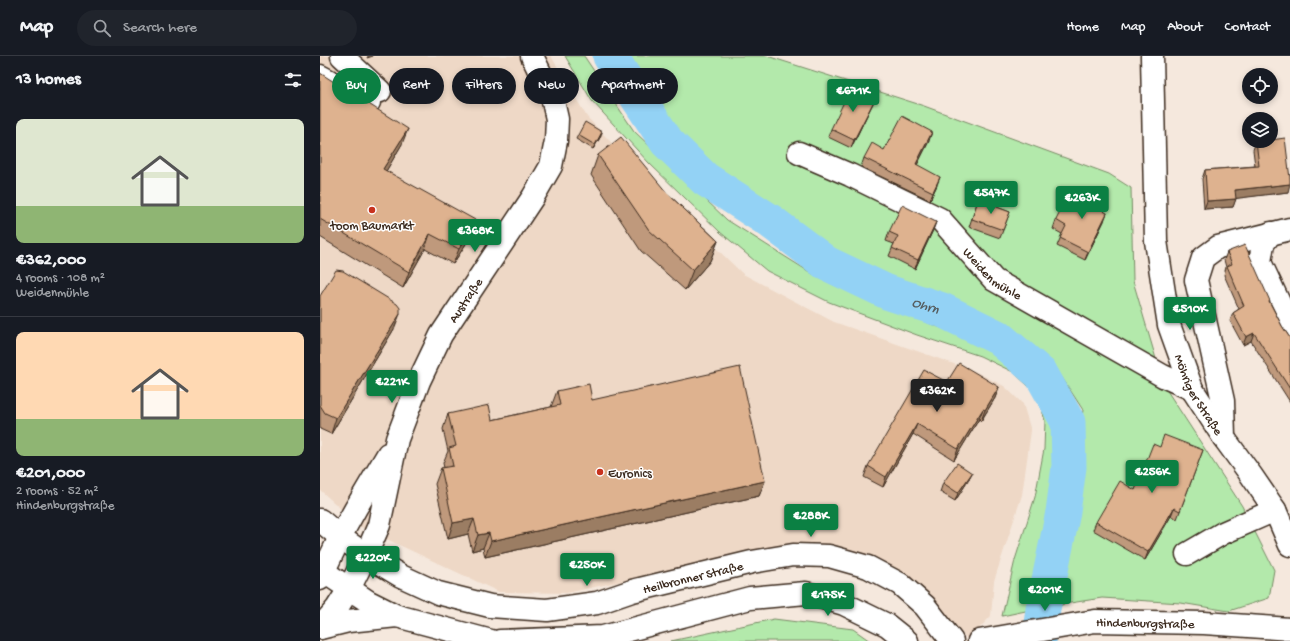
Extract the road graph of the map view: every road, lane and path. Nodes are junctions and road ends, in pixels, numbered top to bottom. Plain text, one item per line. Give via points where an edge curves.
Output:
1 (342, 56) edge
2 (532, 56) edge
3 (1152, 56) edge
4 (320, 76) edge
5 (799, 153) dead end
6 (1281, 231) edge
7 (1290, 326) edge
8 (1192, 389) junction
9 (1224, 438) junction
10 (397, 439) junction
11 (1275, 510) junction
12 (320, 520) edge
13 (340, 537) junction
14 (1290, 545) edge
15 (1187, 554) dead end
16 (366, 555) junction
17 (321, 573) edge
18 (349, 589) junction
19 (397, 616) junction
20 (320, 628) edge
21 (1290, 629) edge
22 (491, 641) edge
23 (500, 641) edge
24 (907, 641) edge
25 (952, 641) edge
26 (978, 641) edge

1 - 4 street via 375,97
2 - 10 street, Austraße via 552,97 557,119 551,166 441,335 419,381
3 - 8 street, Möhriger Straße via 1156,242 1169,325
5 - 8 street, Weidenmühle via 940,219 994,280 1163,376
6 - 7 street via 1262,244 1260,262
6 - 9 street via 1218,247 1203,258 1196,280 1223,401
8 - 9 street, Möhriger Straße
9 - 11 street, Möhriger Straße
10 - 13 street, Austraße
10 - 16 street, Austraße via 379,525
11 - 14 street, Möhriger Straße
11 - 15 street via 1223,533
12 - 13 street, Heilbronner Straße
13 - 16 street, Heilbronner Straße
13 - 17 street
16 - 18 street
16 - 25 street, Heilbronner Straße via 401,576 438,593 490,606 547,610 597,603 632,591 752,562 793,555 829,556 868,568 900,584 925,606
17 - 18 street
18 - 19 street
18 - 20 street
19 - 20 street via 348,621
19 - 22 street
21 - 26 street, Hindenburgstraße via 1204,623 1095,621
23 - 24 street via 603,637 750,598 806,593 844,604 887,625

